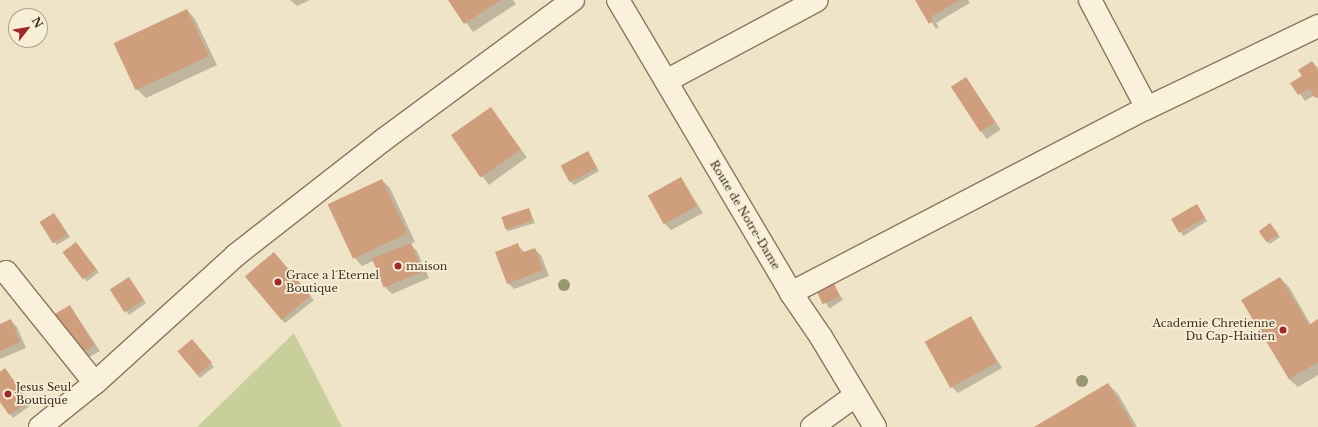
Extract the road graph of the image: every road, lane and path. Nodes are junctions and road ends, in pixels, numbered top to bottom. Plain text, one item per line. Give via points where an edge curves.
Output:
1 (573, 0) edge
2 (618, 0) edge
3 (817, 0) edge
4 (1090, 0) edge
5 (1318, 26) edge
6 (666, 81) junction
7 (1147, 108) junction
8 (6, 272) dead end
9 (791, 293) junction
10 (95, 383) junction
11 (856, 395) junction
12 (40, 427) edge
13 (812, 427) edge
14 (875, 427) edge

1 - 10 street via 383,140 236,255
2 - 6 street, Route de Notre-Dame
3 - 6 street
4 - 7 street
5 - 7 street
6 - 9 street, Route de Notre-Dame
7 - 9 street
8 - 10 street
9 - 11 street, Route de Notre-Dame
10 - 12 street
11 - 13 street
11 - 14 street, Route de Notre-Dame

